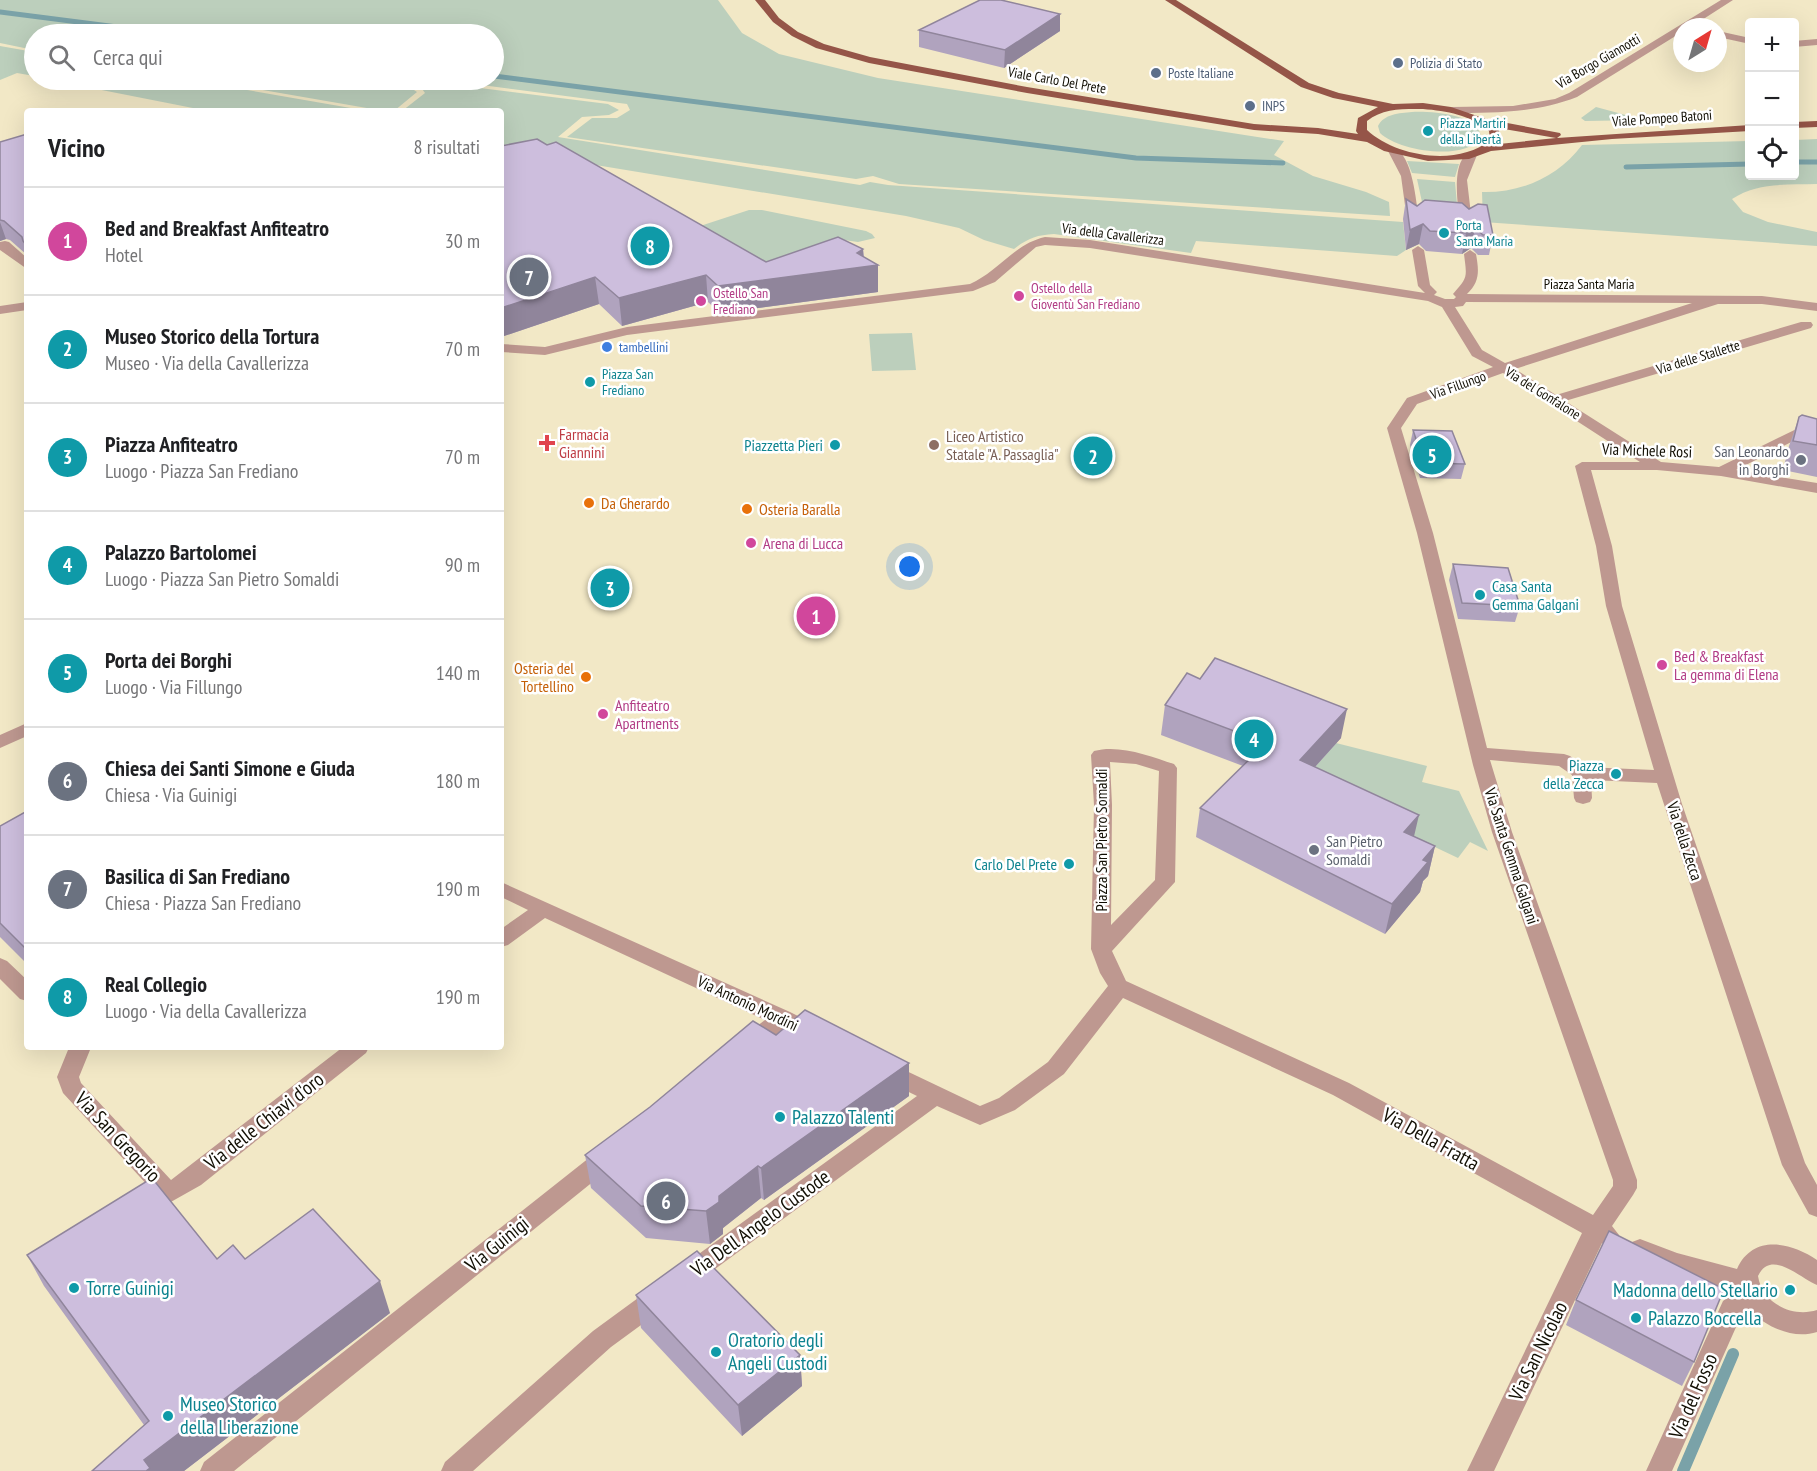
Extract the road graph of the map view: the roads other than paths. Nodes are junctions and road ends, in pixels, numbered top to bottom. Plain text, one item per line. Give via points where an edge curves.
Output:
1 (760, 0) edge
2 (1170, 0) edge
3 (1728, 0) edge
4 (1699, 18) edge
5 (1673, 34) edge
6 (1727, 36) edge
7 (1745, 40) edge
8 (1817, 42) edge
9 (1799, 44) edge
10 (1396, 107) junction
11 (1452, 110) junction
12 (1485, 122) junction
13 (1817, 124) edge
14 (1799, 125) edge
15 (1745, 128) edge
16 (1368, 139) junction
17 (1576, 139) junction
18 (1490, 148) junction
19 (1394, 151) junction
20 (1471, 155) junction
21 (1413, 220) edge
22 (1466, 224) edge
23 (0, 246) edge
24 (1418, 250) edge
25 (1470, 254) edge
26 (24, 262) edge
27 (1431, 295) junction
28 (1461, 296) junction
29 (1716, 300) junction
30 (1776, 301) junction
31 (1447, 304) junction
32 (24, 306) edge
33 (1817, 307) edge
34 (0, 310) edge
35 (1812, 327) edge
36 (504, 348) edge
37 (1504, 368) junction
38 (1554, 400) junction
39 (1817, 423) edge
40 (1582, 465) joint
41 (1657, 466) junction
42 (1404, 468) joint
43 (1721, 472) junction
44 (1817, 488) edge
45 (24, 730) edge
46 (0, 742) edge
47 (1480, 753) junction
48 (1581, 773) junction
49 (1665, 777) junction
50 (1583, 798) dead end
51 (504, 891) edge
52 (543, 909) junction
53 (504, 938) edge
54 (1101, 949) junction
55 (0, 966) edge
56 (1119, 987) junction
57 (24, 990) edge
58 (782, 1018) junction
59 (812, 1033) edge
60 (79, 1050) edge
61 (354, 1050) edge
62 (727, 1062) edge
63 (873, 1065) edge
64 (934, 1096) junction
65 (625, 1143) edge
66 (169, 1193) joint
67 (1817, 1207) edge
68 (1596, 1230) junction
69 (1814, 1264) edge
70 (1748, 1288) junction
71 (1817, 1321) edge
72 (213, 1471) edge
73 (453, 1471) edge
74 (1480, 1471) edge
75 (1659, 1471) edge

1 - 16 main road, Viale Carlo Del Prete via 776,20 795,34 820,46 869,60 1254,127
2 - 10 main road via 1305,85 1337,96
3 - 4 street, Via Borgo Giannotti
5 - 11 street, Via Borgo Giannotti via 1555,102 1504,110
6 - 7 street
8 - 9 street
10 - 11 main road, Viale Pompeo Batoni
10 - 16 main road via 1362,120 1361,129
11 - 12 main road, Viale Pompeo Batoni
12 - 17 main road, Viale Pompeo Batoni
12 - 18 main road via 1496,134
13 - 14 main road
15 - 17 main road, Viale Pompeo Batoni
16 - 19 main road, Viale Carlo Del Prete
17 - 18 main road, Viale Pompeo Batoni
18 - 20 main road, Viale Pompeo Batoni
19 - 20 main road, Viale Pompeo Batoni via 1433,158
19 - 21 street via 1407,176
20 - 22 street via 1461,180
23 - 26 street via 5,245
24 - 27 street via 1424,285
25 - 28 street via 1473,279
27 - 28 street, Piazza Santa Maria via 1445,290
27 - 31 street
27 - 36 street, Via della Cavallerizza via 1090,244 1045,241 1032,244 991,279 973,287 627,331 545,351
28 - 29 street, Piazza Santa Maria
28 - 31 street via 1458,303
29 - 30 street, Piazza Santa Maria
29 - 37 street, Piazza Santa Maria
30 - 33 street, Piazza Santa Maria
30 - 35 street, Via delle Stallette
31 - 37 street, Via del Gonfalone via 1477,353
32 - 34 street
35 - 38 street, Via delle Stallette
37 - 38 street, Via del Gonfalone
37 - 42 street, Via Fillungo via 1412,401 1394,429
38 - 41 street, Via del Gonfalone
39 - 43 street
40 - 41 street, Via Michele Rosi
40 - 49 street, Via della Zecca via 1604,546 1614,606
41 - 43 street, Via Michele Rosi
42 - 47 street, Via Santa Gemma Galgani via 1425,533
43 - 44 street, Via Michele Rosi
45 - 46 street
47 - 48 street via 1564,760
47 - 68 street, Via Santa Gemma Galgani via 1502,832 1625,1180 1625,1188
48 - 49 street
48 - 50 street
49 - 67 street, Via della Zecca via 1794,1165
51 - 52 street, Via Antonio Mordini
52 - 53 street
52 - 58 street, Via Antonio Mordini
54 - 54 street, Piazza San Pietro Somaldi via 1164,882 1168,768 1138,758 1100,755
54 - 56 street, Piazza San Pietro Somaldi
55 - 57 street
56 - 64 street via 1056,1068 1007,1104 980,1116
56 - 68 street, Via Della Fratta via 1341,1089
58 - 59 street, Via Antonio Mordini
58 - 62 street
60 - 66 street, Via San Gregorio via 68,1077 71,1087
61 - 66 street, Via delle Chiavi d'oro
63 - 64 street
64 - 73 street, Via Dell Angelo Custode via 602,1338
65 - 72 street, Via Guinigi
68 - 70 street, Via Della Fratta via 1674,1263
68 - 74 street, Via San Nicolao
69 - 70 street, Via del Fosso via 1770,1254 1750,1263 1746,1272
70 - 71 street via 1771,1314 1785,1321
70 - 75 street, Via del Fosso via 1732,1309

